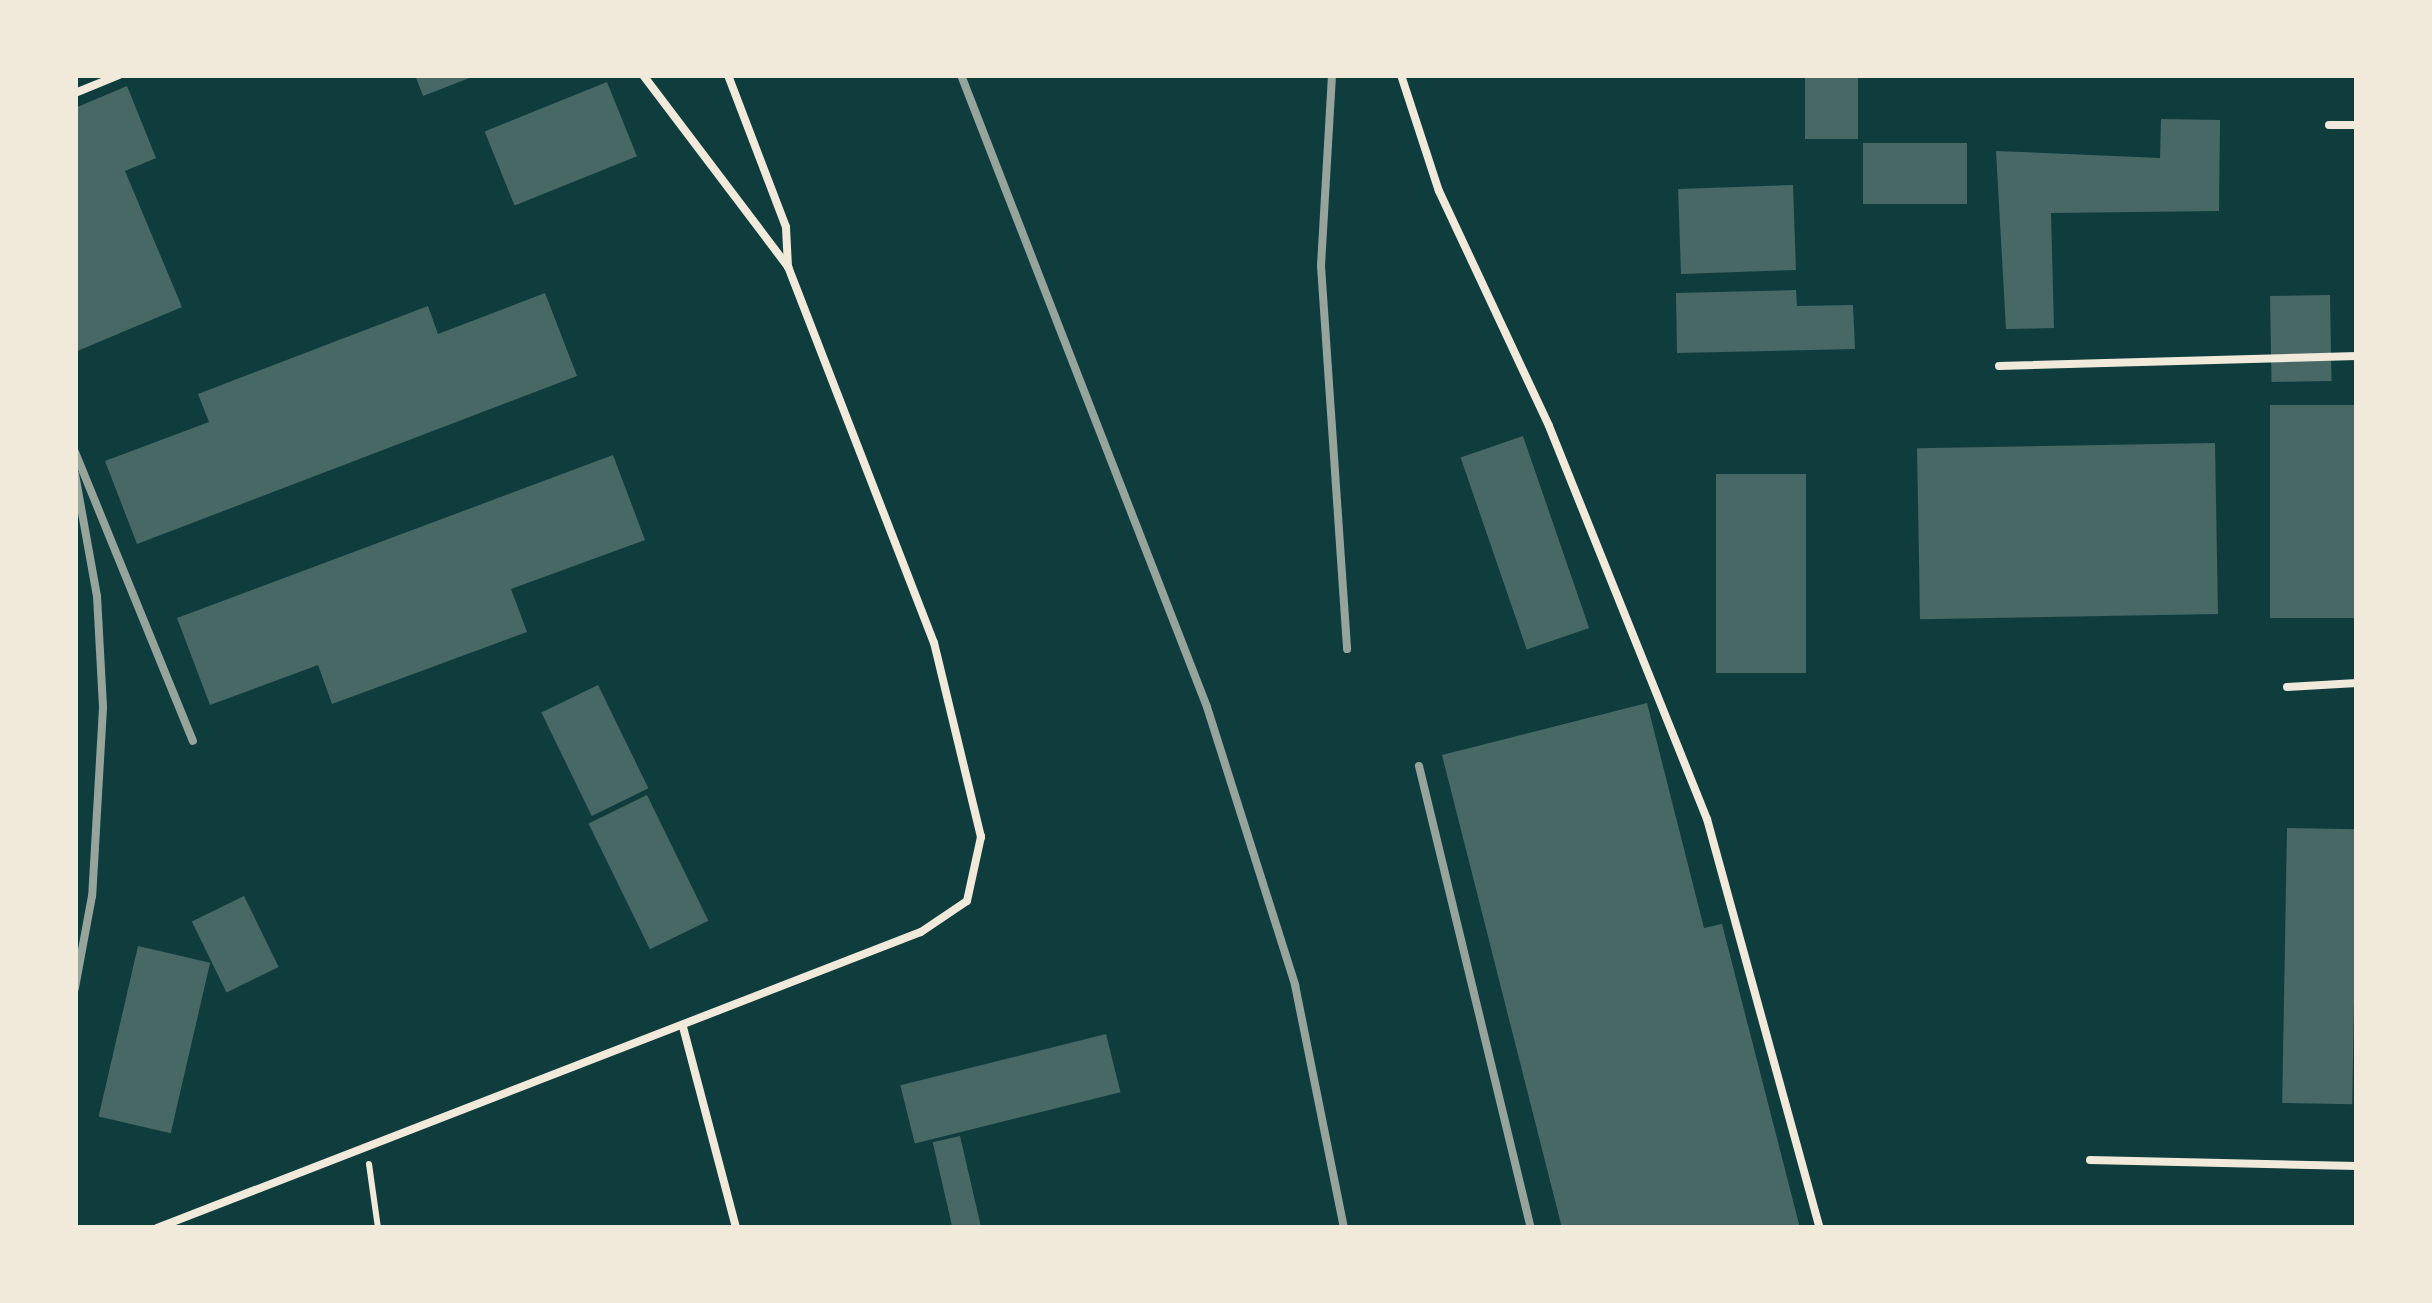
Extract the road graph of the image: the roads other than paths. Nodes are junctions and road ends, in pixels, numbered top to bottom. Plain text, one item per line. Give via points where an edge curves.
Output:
1 (120, 75) edge
2 (643, 75) edge
3 (728, 75) edge
4 (1400, 75) edge
5 (75, 93) edge
6 (2330, 125) dead end
7 (2357, 125) edge
8 (788, 267) junction
9 (2357, 356) edge
10 (1999, 366) dead end
11 (2357, 683) edge
12 (2288, 686) dead end
13 (683, 1027) junction
14 (2090, 1160) dead end
15 (2357, 1166) edge
16 (157, 1228) edge
17 (736, 1228) edge
18 (1820, 1228) edge

1 - 5 lane
2 - 8 lane
3 - 8 lane via 786,227
4 - 18 lane via 1439,191 1549,426 1707,819
6 - 7 lane
8 - 13 lane via 934,642 981,837 966,902 921,932
9 - 10 lane
11 - 12 lane
13 - 16 lane via 368,1153
13 - 17 lane
14 - 15 lane

